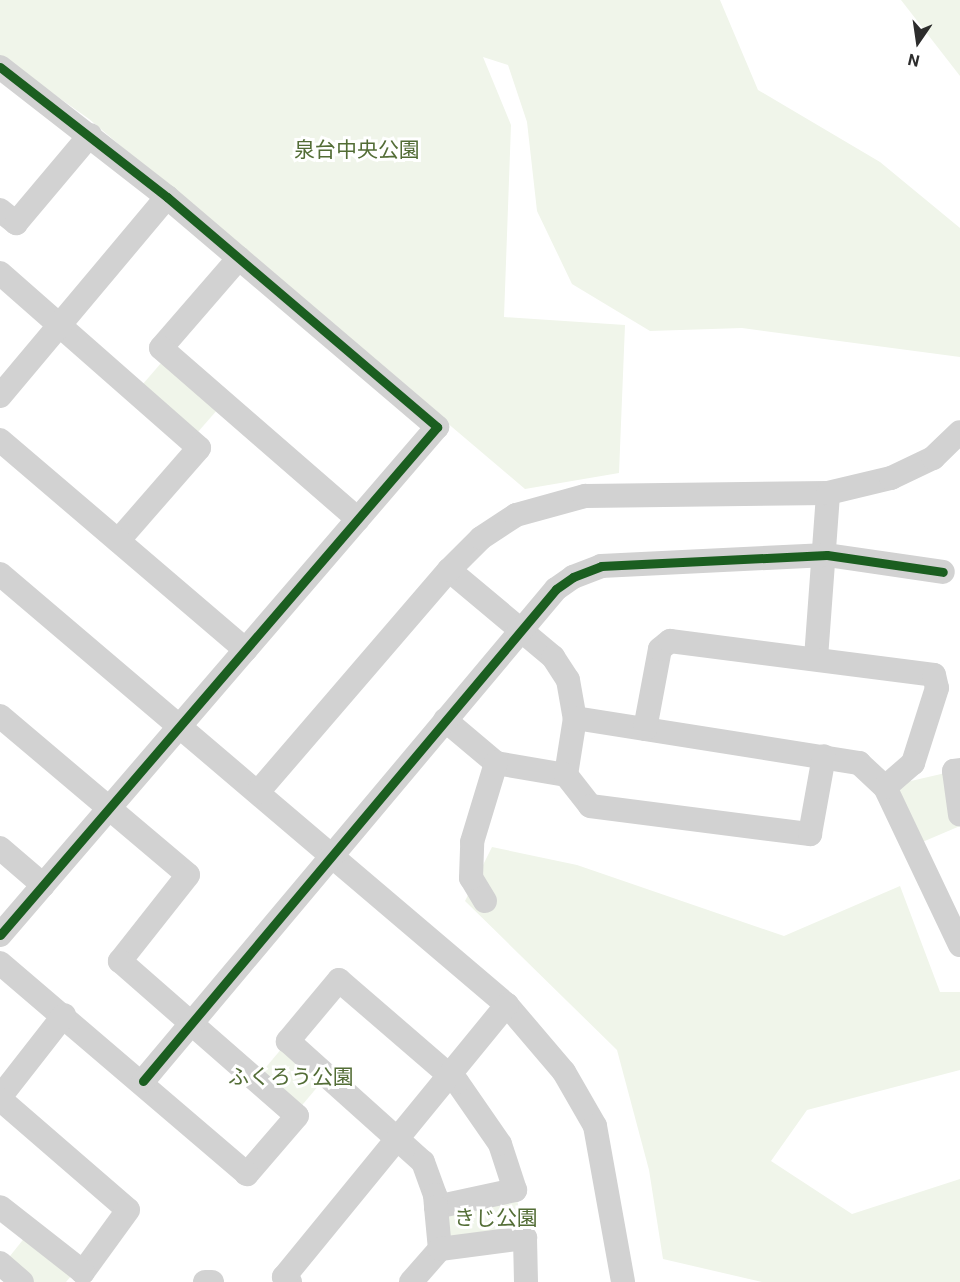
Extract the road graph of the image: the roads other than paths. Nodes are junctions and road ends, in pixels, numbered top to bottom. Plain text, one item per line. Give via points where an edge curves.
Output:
1 (0, 67) edge
2 (90, 135) junction
3 (168, 197) junction
4 (0, 210) edge
5 (239, 258) junction
6 (0, 273) edge
7 (60, 324) junction
8 (0, 396) edge
9 (960, 432) edge
10 (0, 440) edge
11 (828, 493) junction
12 (358, 519) junction
13 (118, 541) junction
14 (827, 555) junction
15 (449, 570) junction
16 (943, 572) dead end
17 (0, 574) edge
18 (525, 632) junction
19 (246, 650) junction
20 (816, 658) junction
21 (0, 716) edge
22 (575, 718) junction
23 (445, 720) junction
24 (179, 727) junction
25 (645, 729) junction
26 (824, 756) junction
27 (496, 763) junction
28 (960, 770) edge
29 (566, 775) junction
30 (885, 787) junction
31 (258, 792) junction
32 (109, 808) junction
33 (960, 815) edge
34 (0, 848) edge
35 (328, 856) junction
36 (43, 885) junction
37 (485, 901) dead end
38 (0, 935) edge
39 (960, 945) edge
40 (0, 963) edge
41 (507, 1005) junction
42 (64, 1015) junction
43 (193, 1021) junction
44 (450, 1075) junction
45 (142, 1081) junction
46 (0, 1098) edge
47 (399, 1136) junction
48 (0, 1207) edge
49 (436, 1207) junction
50 (440, 1249) junction
51 (0, 1263) edge
52 (22, 1282) edge
53 (205, 1282) edge
54 (212, 1282) edge
55 (291, 1282) edge
56 (411, 1282) edge
57 (526, 1282) edge
58 (623, 1282) edge

1 - 2 street
2 - 3 street
2 - 4 street via 16,223
3 - 5 street
3 - 7 street
5 - 12 street via 161,348
5 - 12 street via 437,428
6 - 7 street
7 - 8 street
7 - 13 street via 199,448
9 - 11 street via 933,458 891,478
10 - 13 street
11 - 14 street
11 - 15 street via 585,496 547,503 481,538
12 - 19 street
13 - 19 street
14 - 16 street
14 - 18 street via 601,566 556,589
14 - 20 street
15 - 18 street
15 - 31 street
17 - 24 street
18 - 22 street via 568,680
18 - 23 street
19 - 24 street
20 - 25 street via 670,641 660,649
20 - 30 street via 934,675 937,688 913,763
21 - 32 street
22 - 25 street
22 - 29 street
23 - 27 street
23 - 35 street
24 - 31 street
24 - 32 street
25 - 26 street
26 - 29 street via 810,834 590,806
26 - 30 street via 859,763
27 - 29 street
27 - 37 street via 472,842 471,878
28 - 33 street via 954,771
30 - 39 street
31 - 35 street
32 - 36 street
32 - 43 street via 188,875 120,961
34 - 36 street
35 - 41 street
35 - 43 street
36 - 38 street
40 - 42 street
41 - 44 street
41 - 58 street via 564,1072 595,1126
42 - 45 street
42 - 46 street
43 - 45 street
43 - 45 street via 297,1116 247,1173
44 - 47 street
44 - 47 street via 339,980 288,1041
44 - 49 street via 481,1110 515,1190
46 - 48 street via 128,1210 83,1272
47 - 49 street via 423,1162
47 - 55 street via 284,1277
49 - 50 street
50 - 56 street
50 - 57 street via 525,1238
51 - 52 street
53 - 54 street

